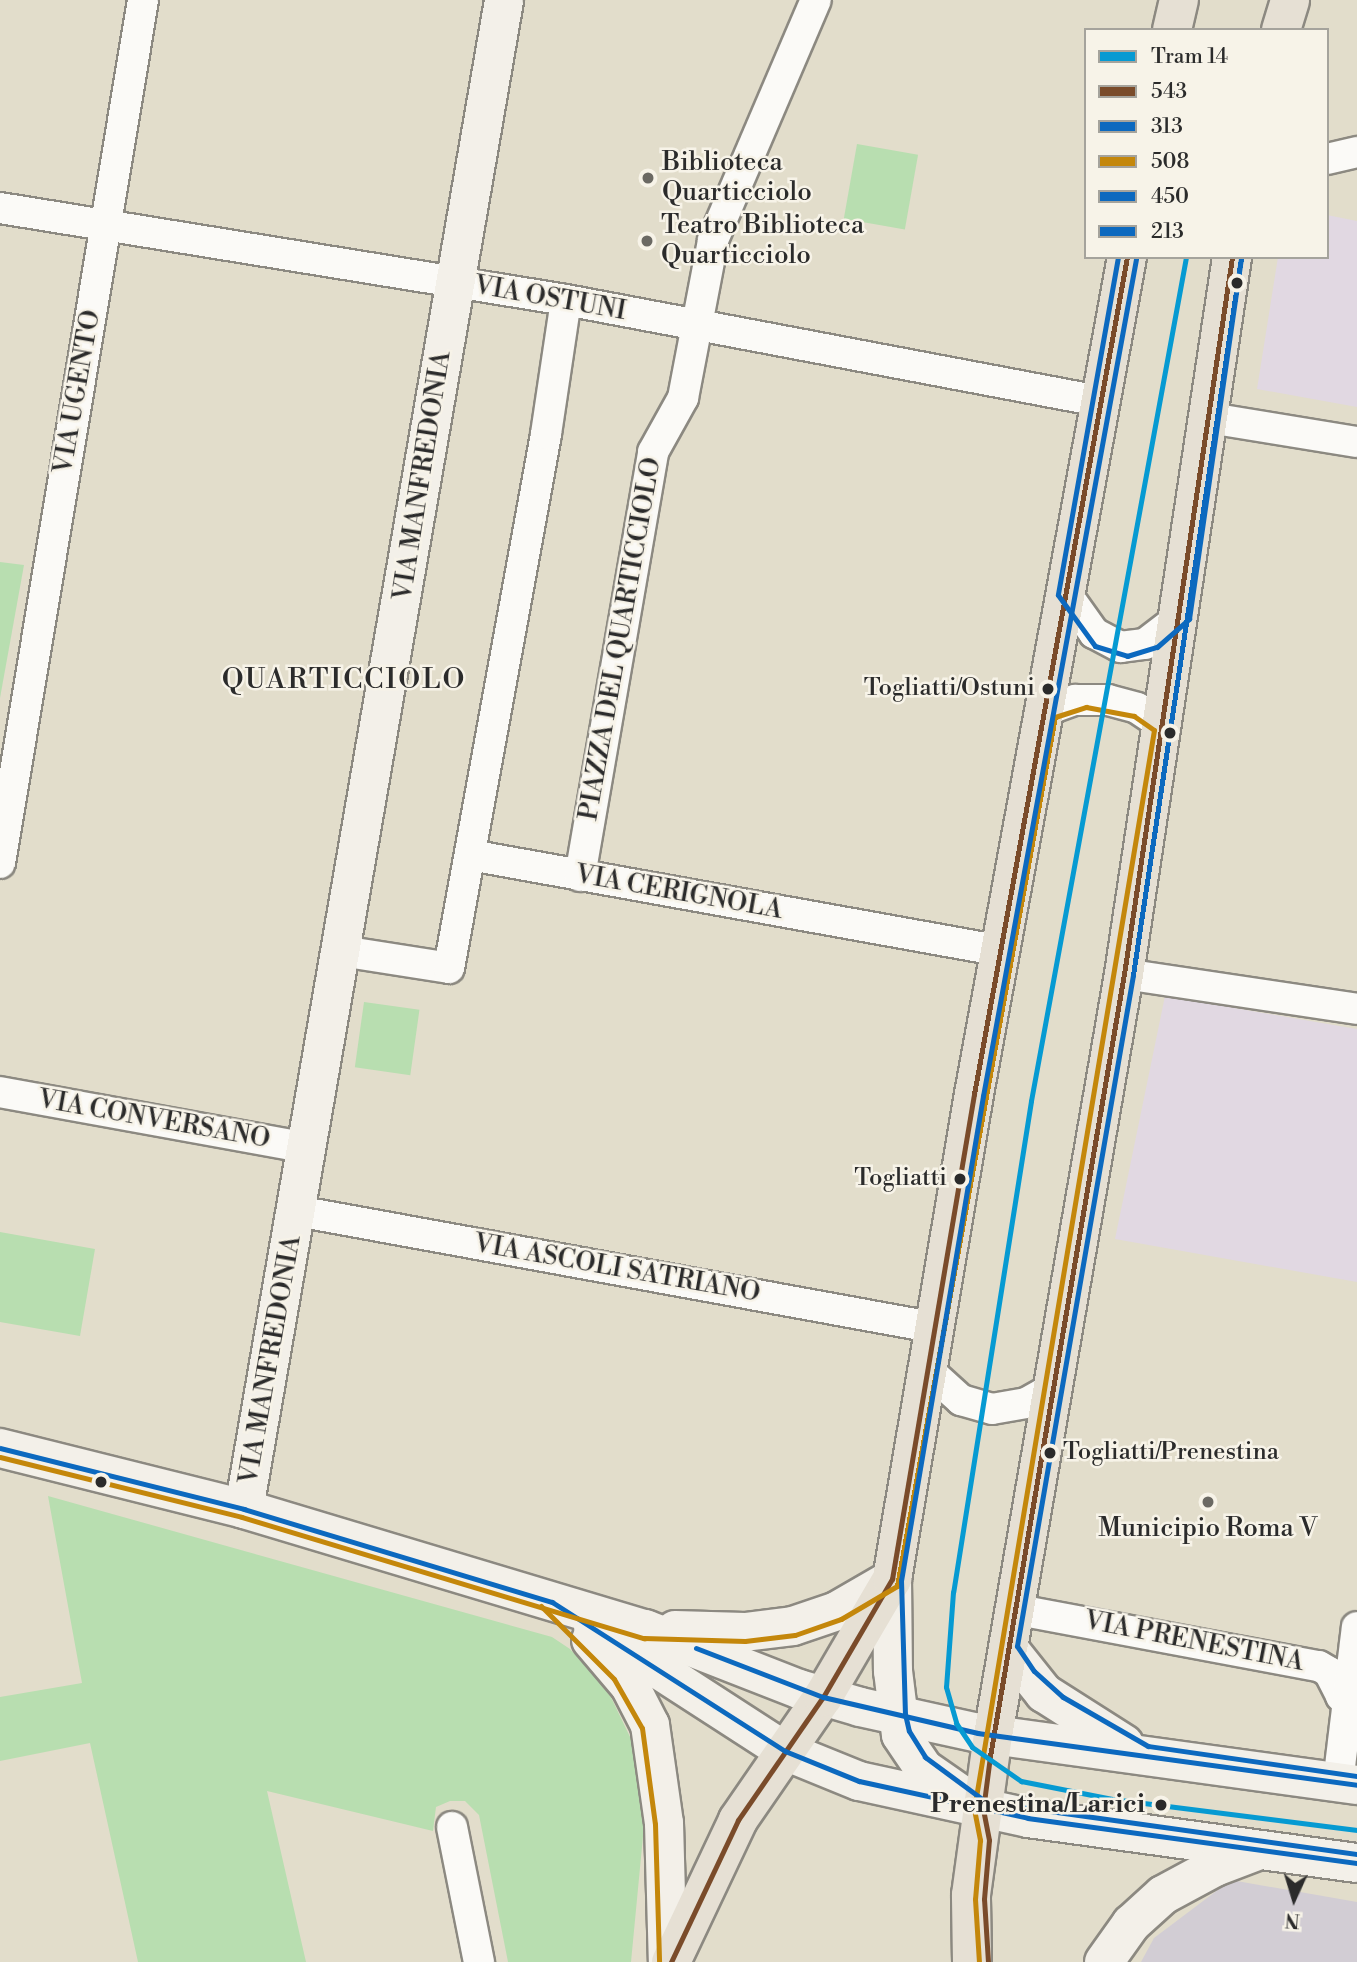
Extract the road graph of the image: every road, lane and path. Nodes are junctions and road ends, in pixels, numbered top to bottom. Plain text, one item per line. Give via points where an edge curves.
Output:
1 (143, 0) edge
2 (504, 0) edge
3 (816, 0) edge
4 (1178, 0) edge
5 (1290, 0) edge
6 (1172, 28) edge
7 (1282, 28) edge
8 (1357, 152) edge
9 (1329, 159) edge
10 (0, 208) edge
11 (106, 228) junction
12 (1127, 259) edge
13 (1232, 259) edge
14 (455, 283) junction
15 (566, 300) junction
16 (697, 326) junction
17 (1099, 401) junction
18 (1210, 418) junction
19 (1357, 442) edge
20 (1067, 595) junction
21 (1180, 617) junction
22 (1047, 710) junction
23 (1164, 726) junction
24 (5, 782) edge
25 (470, 855) junction
26 (0, 863) edge
27 (580, 876) junction
28 (341, 951) junction
29 (1002, 951) junction
30 (1124, 974) junction
31 (1357, 1009) edge
32 (0, 1093) edge
33 (307, 1148) junction
34 (297, 1212) junction
35 (937, 1328) junction
36 (930, 1372) junction
37 (1053, 1388) junction
38 (0, 1448) edge
39 (244, 1509) junction
40 (892, 1578) junction
41 (552, 1602) junction
42 (1013, 1609) junction
43 (1357, 1627) edge
44 (645, 1629) junction
45 (1007, 1648) junction
46 (823, 1697) junction
47 (1353, 1703) edge
48 (896, 1715) junction
49 (993, 1735) junction
50 (785, 1751) junction
51 (1145, 1754) junction
52 (1348, 1784) edge
53 (983, 1810) junction
54 (452, 1827) dead end
55 (1259, 1851) junction
56 (1357, 1863) edge
57 (479, 1962) edge
58 (669, 1962) edge
59 (972, 1962) edge
60 (1104, 1962) edge

1 - 11 street, VIA UGENTO
2 - 14 main road, VIA MANFREDONIA
3 - 16 street, PIAZZA DEL QUARTICCIOLO via 713,240
4 - 6 main road
5 - 7 main road
8 - 9 street
10 - 11 street, VIA OSTUNI
11 - 14 street, VIA OSTUNI
11 - 24 street, VIA UGENTO
12 - 17 main road
13 - 18 main road
14 - 15 street, VIA OSTUNI
14 - 28 main road, VIA MANFREDONIA
15 - 16 street, VIA OSTUNI
15 - 25 street
16 - 17 street, VIA OSTUNI
16 - 27 street, PIAZZA DEL QUARTICCIOLO via 683,398 650,463
17 - 20 main road
18 - 19 street
18 - 21 main road
20 - 21 street via 1094,633 1120,647 1144,645
20 - 22 main road
21 - 23 main road
22 - 23 street via 1074,700 1108,699 1137,708
22 - 29 main road
23 - 30 main road
24 - 26 street, VIA UGENTO
25 - 27 street, VIA CERIGNOLA
25 - 28 street via 449,968
27 - 29 street, VIA CERIGNOLA
28 - 33 main road, VIA MANFREDONIA
29 - 35 main road
30 - 31 street
30 - 37 main road
32 - 33 street, VIA CONVERSANO
33 - 34 main road, VIA MANFREDONIA
34 - 35 street, VIA ASCOLI SATRIANO
34 - 39 main road, VIA MANFREDONIA
35 - 36 main road
36 - 37 street via 961,1400 992,1409 1026,1403
36 - 40 main road
37 - 42 main road
38 - 39 main road
39 - 41 main road
40 - 44 main road via 837,1611 793,1626 745,1632
40 - 46 main road
40 - 48 main road
41 - 44 main road
41 - 50 main road
41 - 58 main road via 621,1674 650,1725 663,1812
42 - 45 main road
42 - 47 street, VIA PRENESTINA via 1319,1665
43 - 47 street
44 - 46 main road
45 - 49 main road
45 - 51 main road via 1027,1676 1058,1704
46 - 48 main road
46 - 50 main road
47 - 52 street
48 - 49 main road
48 - 53 main road via 914,1758
49 - 51 main road
49 - 53 main road
50 - 53 main road via 859,1781
50 - 58 main road via 720,1854
51 - 52 main road
53 - 55 main road
53 - 59 main road via 971,1895
54 - 57 street
55 - 56 main road
55 - 60 main road via 1215,1867 1163,1895 1131,1924

